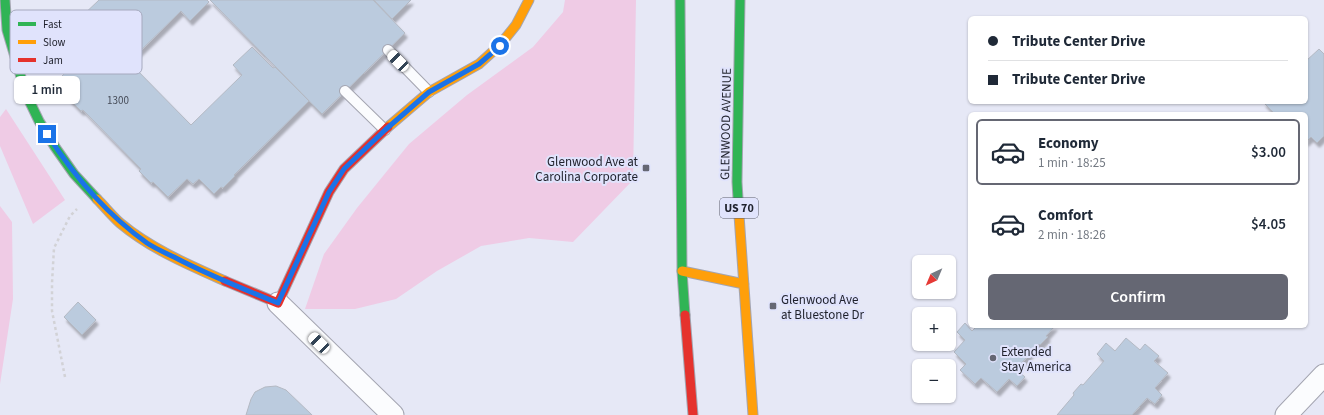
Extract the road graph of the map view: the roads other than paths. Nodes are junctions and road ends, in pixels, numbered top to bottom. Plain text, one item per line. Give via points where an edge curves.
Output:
1 (5, 0) edge
2 (529, 0) edge
3 (680, 0) edge
4 (740, 0) edge
5 (10, 40) edge
6 (388, 50) dead end
7 (20, 74) edge
8 (345, 92) dead end
9 (429, 92) junction
10 (385, 130) junction
11 (682, 271) junction
12 (744, 284) junction
13 (278, 303) junction
14 (1324, 375) edge
15 (393, 415) edge
16 (693, 415) edge
17 (753, 415) edge
18 (1286, 415) edge

1 - 5 main road
2 - 9 main road via 516,25 500,46 479,64
3 - 11 main road
4 - 12 main road, GLENWOOD AVENUE / US 70 via 737,182
6 - 9 lane
7 - 13 main road via 38,121 55,147 74,174 120,223 149,244 195,268
8 - 10 lane
9 - 10 main road
10 - 13 main road via 344,169 329,192
11 - 12 main road
11 - 16 main road
12 - 17 main road, GLENWOOD AVENUE / US 70
13 - 15 street
14 - 18 street

